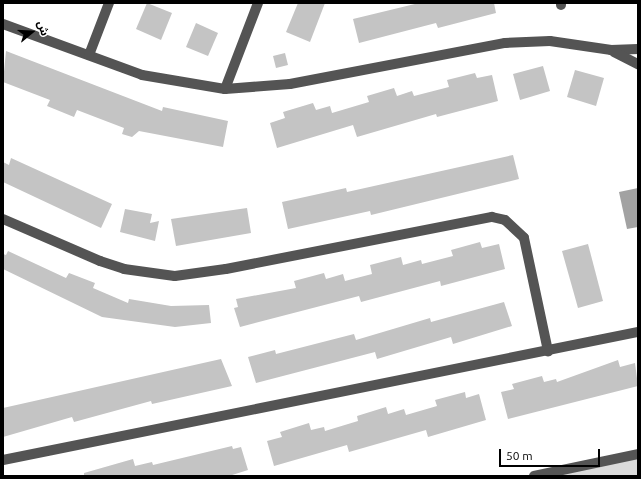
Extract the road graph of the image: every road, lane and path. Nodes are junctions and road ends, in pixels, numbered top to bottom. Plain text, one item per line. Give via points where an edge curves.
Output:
1 (109, 3) edge
2 (258, 3) edge
3 (3, 24) edge
4 (638, 49) edge
5 (611, 50) junction
6 (89, 55) junction
7 (638, 64) edge
8 (225, 89) junction
9 (3, 219) edge
10 (638, 332) edge
11 (548, 350) junction
12 (638, 454) edge
13 (3, 460) edge
14 (534, 476) edge

1 - 6 street
2 - 8 street
3 - 6 street
4 - 5 street
5 - 7 street
5 - 8 street via 550,41 505,43 290,84
6 - 8 street via 142,75
9 - 11 street via 124,270 176,276 226,269 492,217 511,224 524,238
10 - 11 street
11 - 13 street
12 - 14 street

